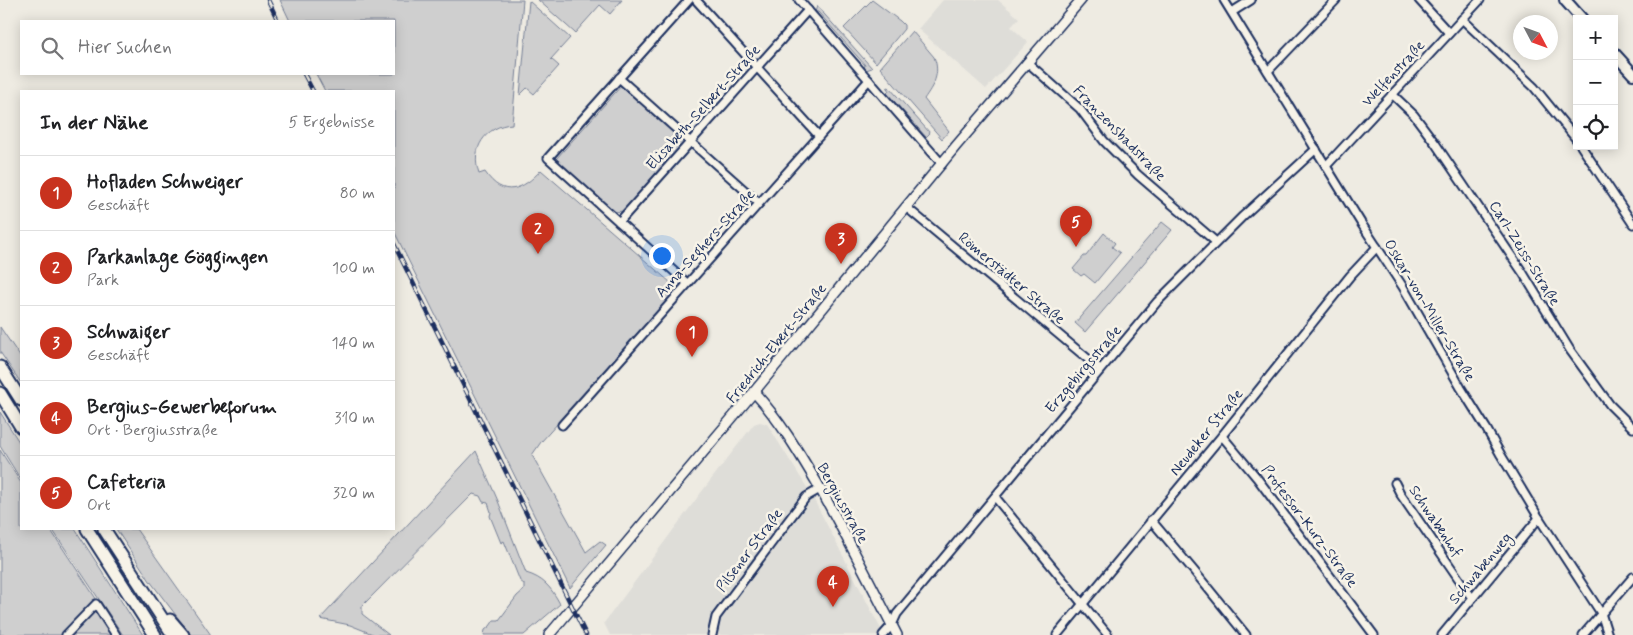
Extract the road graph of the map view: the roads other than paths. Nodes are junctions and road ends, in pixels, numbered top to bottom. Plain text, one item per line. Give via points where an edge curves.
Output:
1 (689, 0) edge
2 (696, 0) edge
3 (799, 0) edge
4 (1081, 0) edge
5 (1224, 0) edge
6 (1251, 0) edge
7 (1336, 0) edge
8 (1419, 0) edge
9 (1480, 0) edge
10 (1565, 0) edge
11 (808, 10) junction
12 (1232, 12) junction
13 (1578, 15) edge
14 (1462, 19) junction
15 (1449, 33) junction
16 (1618, 57) edge
17 (1027, 62) junction
18 (757, 67) junction
19 (1268, 71) junction
20 (1633, 74) edge
21 (620, 78) junction
22 (869, 80) junction
23 (1392, 94) junction
24 (1573, 135) edge
25 (819, 136) junction
26 (690, 141) junction
27 (1316, 149) junction
28 (1584, 150) edge
29 (942, 164) junction
30 (1326, 166) junction
31 (759, 203) junction
32 (906, 207) junction
33 (619, 222) junction
34 (1633, 224) edge
35 (1216, 242) junction
36 (1377, 247) junction
37 (688, 283) junction
38 (0, 367) edge
39 (1100, 369) junction
40 (754, 392) junction
41 (0, 394) edge
42 (20, 398) edge
43 (20, 424) edge
44 (562, 425) dead end
45 (1633, 428) edge
46 (1222, 436) junction
47 (1395, 483) dead end
48 (820, 489) junction
49 (995, 497) junction
50 (1539, 518) junction
51 (1151, 520) junction
52 (88, 530) edge
53 (105, 530) edge
54 (1633, 577) edge
55 (144, 591) junction
56 (1472, 598) junction
57 (1082, 604) junction
58 (1601, 613) junction
59 (892, 625) junction
60 (66, 635) edge
61 (116, 635) edge
62 (154, 635) edge
63 (173, 635) edge
64 (183, 635) edge
65 (549, 635) edge
66 (712, 635) edge
67 (883, 635) edge
68 (897, 635) edge
69 (1057, 635) edge
70 (1108, 635) edge
71 (1246, 635) edge
72 (1374, 635) edge
73 (1442, 635) edge
74 (1583, 635) edge
75 (1608, 635) edge

1 - 21 street
2 - 18 street
3 - 11 street
4 - 17 street, Friedrich-Ebert-Straße
5 - 12 street, Oskar-von-Miller-Straße
6 - 12 street
7 - 19 street
8 - 15 street
9 - 14 street, Welfenstraße
10 - 13 main road
11 - 18 street, Elisabeth-Selbert-Straße
11 - 22 street
12 - 19 street, Oskar-von-Miller-Straße
14 - 15 street, Welfenstraße
14 - 24 street via 1534,88
15 - 23 street, Welfenstraße
16 - 20 main road
17 - 29 street, Friedrich-Ebert-Straße
17 - 35 street, Franzensbadstraße via 1080,109 1104,141 1138,175
18 - 25 street
18 - 26 street, Elisabeth-Selbert-Straße
19 - 27 street, Oskar-von-Miller-Straße
21 - 26 street
21 - 33 street via 548,158
22 - 25 street, Anna-Seghers-Straße
22 - 29 street
23 - 30 street, Welfenstraße
23 - 45 street, Carl-Zeiss-Straße via 1436,143 1575,357 1610,405
25 - 31 street, Anna-Seghers-Straße
26 - 31 street
26 - 33 street, Elisabeth-Selbert-Straße
27 - 30 street, Oskar-von-Miller-Straße
27 - 35 street, Erzgebirgsstraße
28 - 34 street
29 - 32 street, Friedrich-Ebert-Straße
30 - 36 street, Oskar-von-Miller-Straße
31 - 37 street, Anna-Seghers-Straße
32 - 39 street, Römerstädter Straße
32 - 40 street, Friedrich-Ebert-Straße
33 - 37 street
35 - 39 street, Erzgebirgsstraße via 1157,302
36 - 46 street, Neudeker Straße
36 - 50 street, Oskar-von-Miller-Straße
37 - 44 street, Anna-Seghers-Straße
38 - 42 highway
39 - 49 street, Erzgebirgsstraße
40 - 48 street, Bergiusstraße via 788,436
40 - 65 street, Friedrich-Ebert-Straße
41 - 43 highway
46 - 51 street, Neudeker Straße
46 - 72 street, Professor-Kurz-Straße
47 - 56 street, Schwabenhof
48 - 59 street, Bergiusstraße
48 - 66 street, Pilsener Straße via 806,497 738,587 716,617
49 - 57 street
49 - 59 street, Erzgebirgsstraße via 897,614
50 - 56 street, Schwabenweg
50 - 58 street, Oskar-von-Miller-Straße
51 - 57 street, Neudeker Straße
51 - 71 street
52 - 62 highway
53 - 55 highway
54 - 58 street
55 - 63 highway
55 - 64 highway
56 - 73 street, Schwabenweg
57 - 69 street, Neudeker Straße
57 - 70 street
58 - 74 street
58 - 75 street, Oskar-von-Miller-Straße
59 - 67 street
59 - 68 street, Bergiusstraße
60 - 61 street via 96,604

